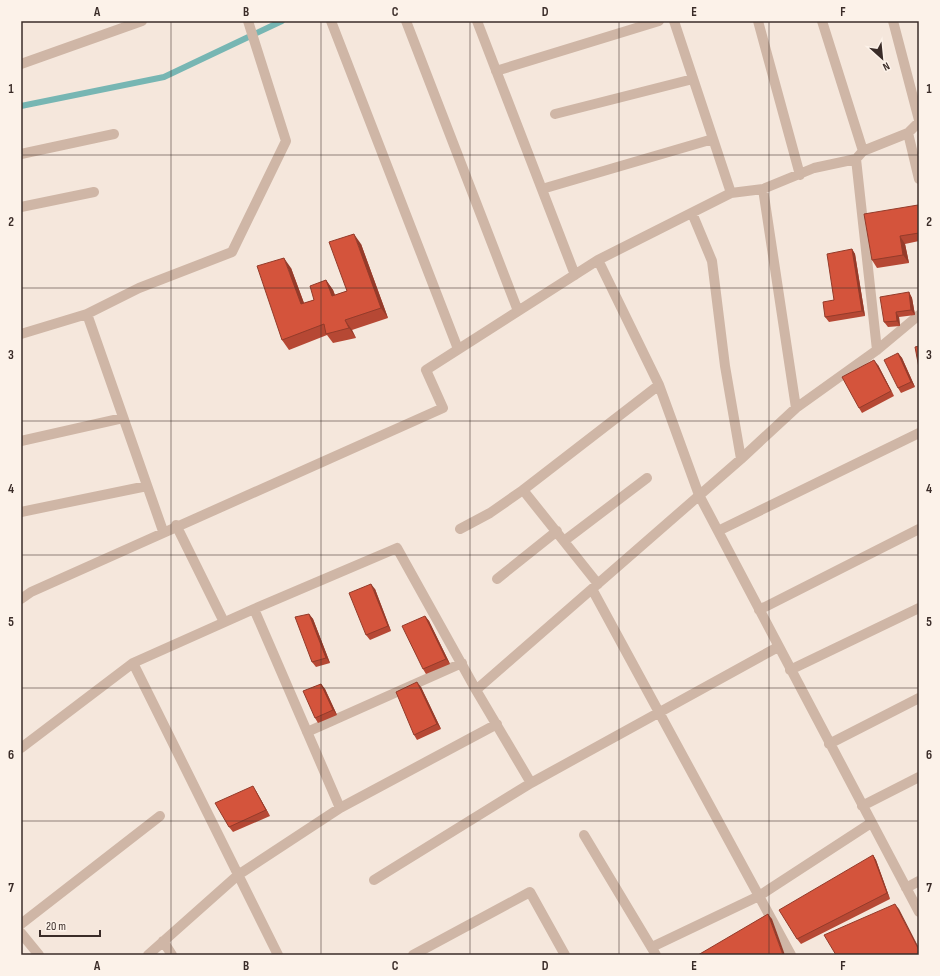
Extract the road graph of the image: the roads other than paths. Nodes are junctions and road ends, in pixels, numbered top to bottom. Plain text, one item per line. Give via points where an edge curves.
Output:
1 (142, 21) edge
2 (331, 21) edge
3 (406, 21) edge
4 (477, 21) edge
5 (659, 21) edge
6 (674, 21) edge
7 (758, 21) edge
8 (822, 21) edge
9 (893, 21) edge
10 (248, 23) edge
11 (21, 64) edge
12 (496, 71) junction
13 (693, 79) junction
14 (555, 114) dead end
15 (919, 121) edge
16 (908, 133) junction
17 (114, 134) dead end
18 (713, 139) junction
19 (863, 151) junction
20 (21, 154) edge
21 (856, 160) junction
22 (800, 175) junction
23 (919, 179) edge
24 (542, 189) junction
25 (763, 190) junction
26 (94, 192) dead end
27 (731, 192) junction
28 (21, 207) edge
29 (692, 213) junction
30 (598, 260) junction
31 (575, 275) junction
32 (518, 312) junction
33 (87, 314) junction
34 (919, 315) edge
35 (21, 334) edge
36 (458, 349) junction
37 (877, 350) junction
38 (659, 385) junction
39 (796, 408) junction
40 (123, 418) junction
41 (919, 433) edge
42 (21, 441) edge
43 (741, 459) junction
44 (647, 478) dead end
45 (147, 486) junction
46 (523, 490) junction
47 (699, 495) junction
48 (21, 512) edge
49 (176, 525) junction
50 (460, 529) dead end
51 (919, 529) edge
52 (163, 531) junction
53 (557, 531) junction
54 (718, 531) junction
55 (564, 541) junction
56 (497, 579) dead end
57 (595, 587) junction
58 (21, 599) edge
59 (254, 608) junction
60 (919, 608) edge
61 (759, 610) junction
62 (224, 622) junction
63 (778, 647) junction
64 (133, 663) junction
65 (462, 663) junction
66 (790, 670) junction
67 (476, 690) junction
68 (919, 698) edge
69 (659, 712) junction
70 (496, 724) junction
71 (307, 732) junction
72 (829, 744) junction
73 (21, 748) edge
74 (919, 777) edge
75 (531, 783) junction
76 (862, 806) junction
77 (340, 808) junction
78 (160, 816) dead end
79 (871, 823) junction
80 (584, 835) dead end
81 (238, 875) junction
82 (374, 880) dead end
83 (919, 882) edge
84 (906, 888) junction
85 (759, 896) junction
86 (919, 912) edge
87 (21, 924) edge
88 (21, 933) edge
89 (163, 941) junction
90 (654, 951) edge
91 (39, 955) edge
92 (148, 955) edge
93 (172, 955) edge
94 (278, 955) edge
95 (413, 955) edge
96 (564, 955) edge
97 (791, 955) edge

1 - 11 street
2 - 36 street
3 - 32 street
4 - 12 street
5 - 12 street
6 - 13 street
7 - 22 street
8 - 19 street
9 - 15 street
10 - 33 street via 286,141 232,252 139,288
12 - 24 street
13 - 14 street
13 - 18 street
15 - 16 street
16 - 19 street
16 - 23 street
17 - 20 street
18 - 24 street
18 - 27 street
19 - 21 street
21 - 22 street via 814,168
21 - 37 street
22 - 25 street
24 - 31 street
25 - 27 street
25 - 39 street
26 - 28 street
27 - 29 street
29 - 30 street
29 - 43 street via 712,261 725,366
30 - 31 street
30 - 38 street
31 - 32 street
32 - 36 street
33 - 35 street
33 - 40 street
34 - 37 street
36 - 49 street via 426,370 443,408
37 - 39 street
38 - 46 street
38 - 47 street
39 - 43 street
40 - 42 street
40 - 45 street
41 - 54 street
43 - 47 street
44 - 55 street
45 - 48 street
45 - 52 street
46 - 50 street
46 - 53 street
47 - 54 street
47 - 57 street
49 - 52 street
49 - 62 street
51 - 61 street
52 - 58 street
53 - 55 street
53 - 56 street
54 - 61 street
55 - 57 street
57 - 67 street
57 - 69 street
59 - 62 street
59 - 65 street via 397,548
59 - 71 street
60 - 66 street
61 - 63 street
62 - 64 street
63 - 66 street
63 - 69 street
64 - 73 street
64 - 81 street
65 - 67 street
65 - 71 street
66 - 72 street
67 - 70 street
68 - 72 street
69 - 75 street
69 - 85 street
70 - 75 street
70 - 77 street
71 - 77 street
72 - 76 street
74 - 76 street
75 - 82 street
76 - 79 street
77 - 81 street
78 - 87 street
79 - 84 street
79 - 85 street
80 - 90 street
81 - 89 street
81 - 94 street
83 - 84 street
84 - 86 street
85 - 90 street
85 - 97 street
88 - 91 street
89 - 92 street
89 - 93 street
95 - 96 street via 530,892

